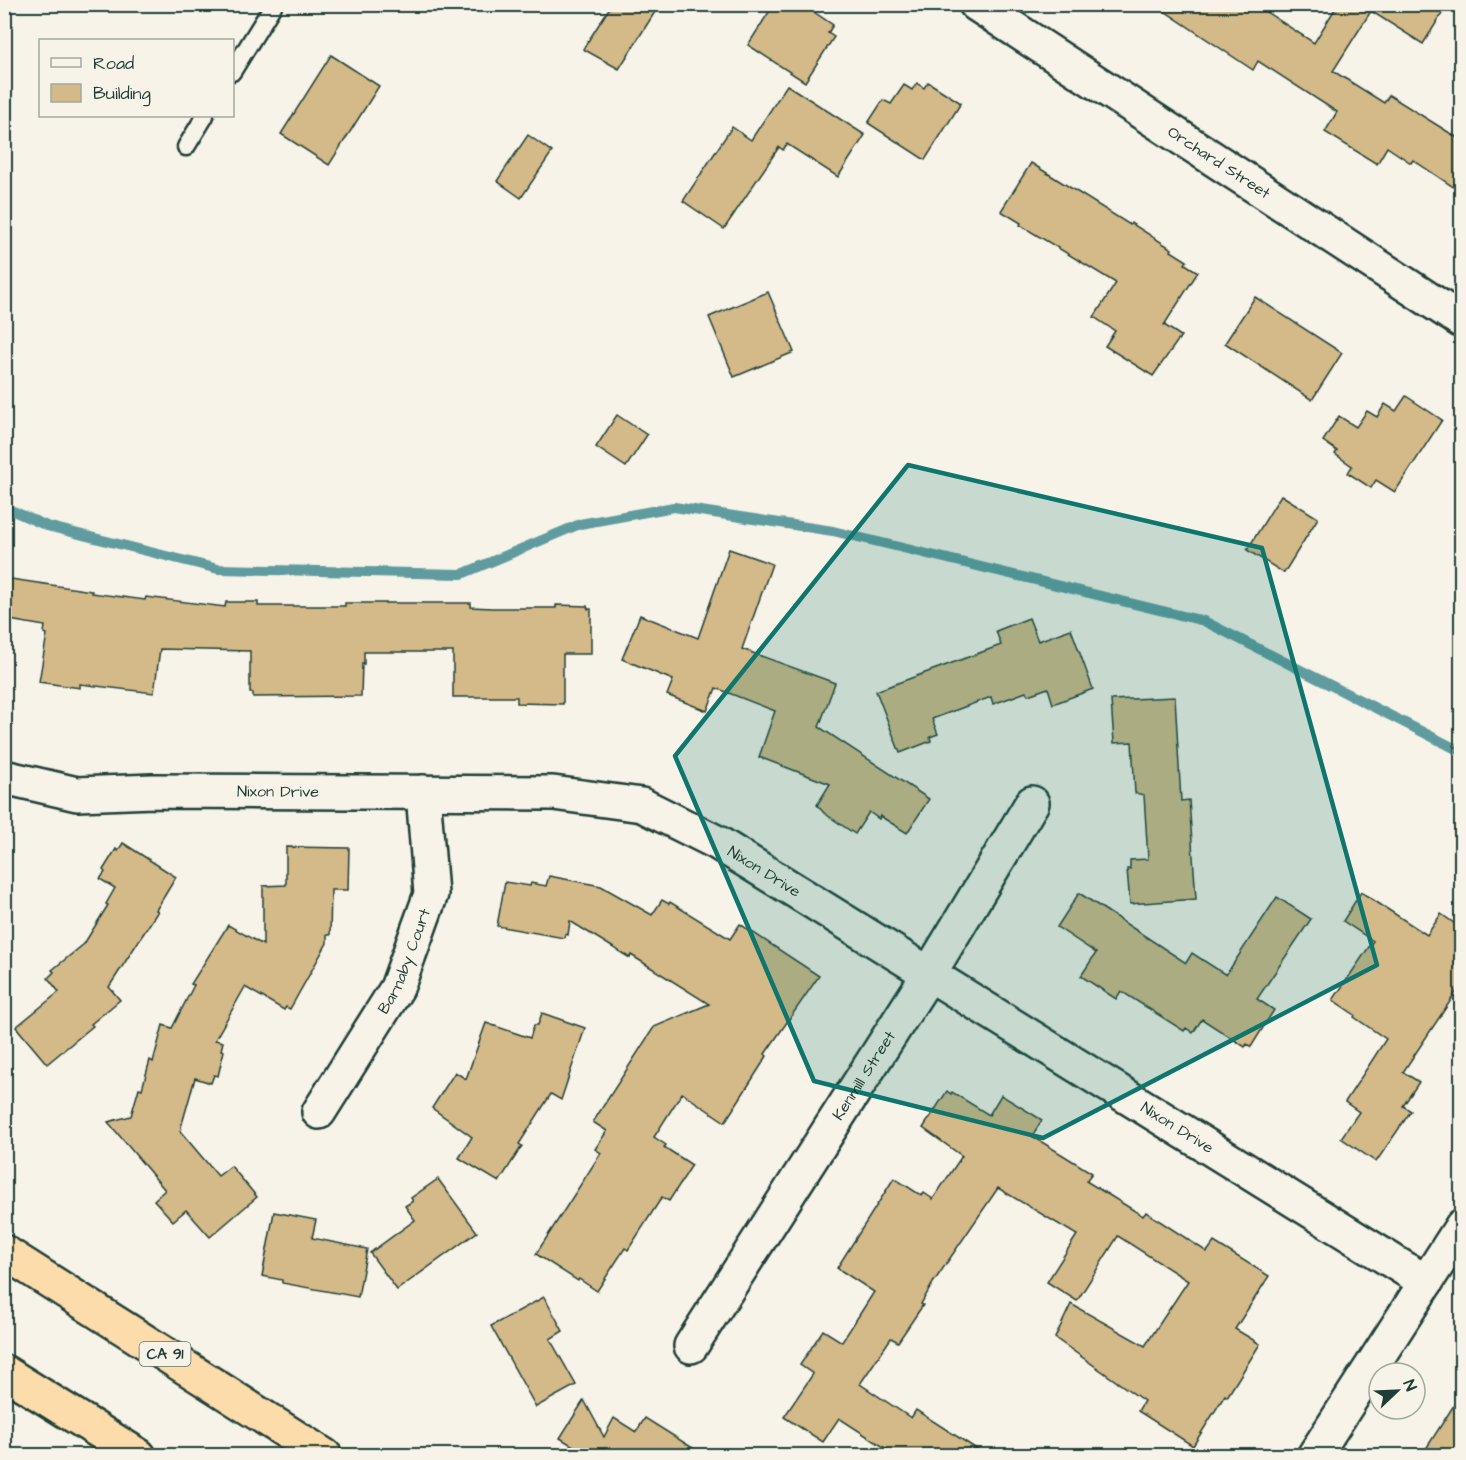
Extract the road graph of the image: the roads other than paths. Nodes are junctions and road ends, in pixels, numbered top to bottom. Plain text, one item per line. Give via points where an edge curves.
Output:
1 (274, 4) edge
2 (976, 4) edge
3 (234, 69) edge
4 (204, 117) edge
5 (186, 147) dead end
6 (1461, 321) edge
7 (5, 778) edge
8 (423, 792) junction
9 (1032, 802) dead end
10 (929, 974) junction
11 (319, 1112) dead end
12 (1461, 1226) edge
13 (4, 1252) edge
14 (1426, 1282) junction
15 (691, 1346) dead end
16 (4, 1372) edge
17 (139, 1455) edge
18 (325, 1455) edge
19 (1314, 1455) edge

1 - 3 lane
2 - 6 street, Orchard Street
4 - 5 lane
7 - 8 street, Nixon Drive via 77,794
8 - 10 street, Nixon Drive via 553,793 642,805 718,843
8 - 11 street, Barnaby Court via 431,894 398,987
9 - 10 street, Kenmill Street
10 - 14 street, Nixon Drive
10 - 15 street, Kenmill Street
12 - 14 street
13 - 18 highway, CA 91
14 - 19 street
16 - 17 highway

